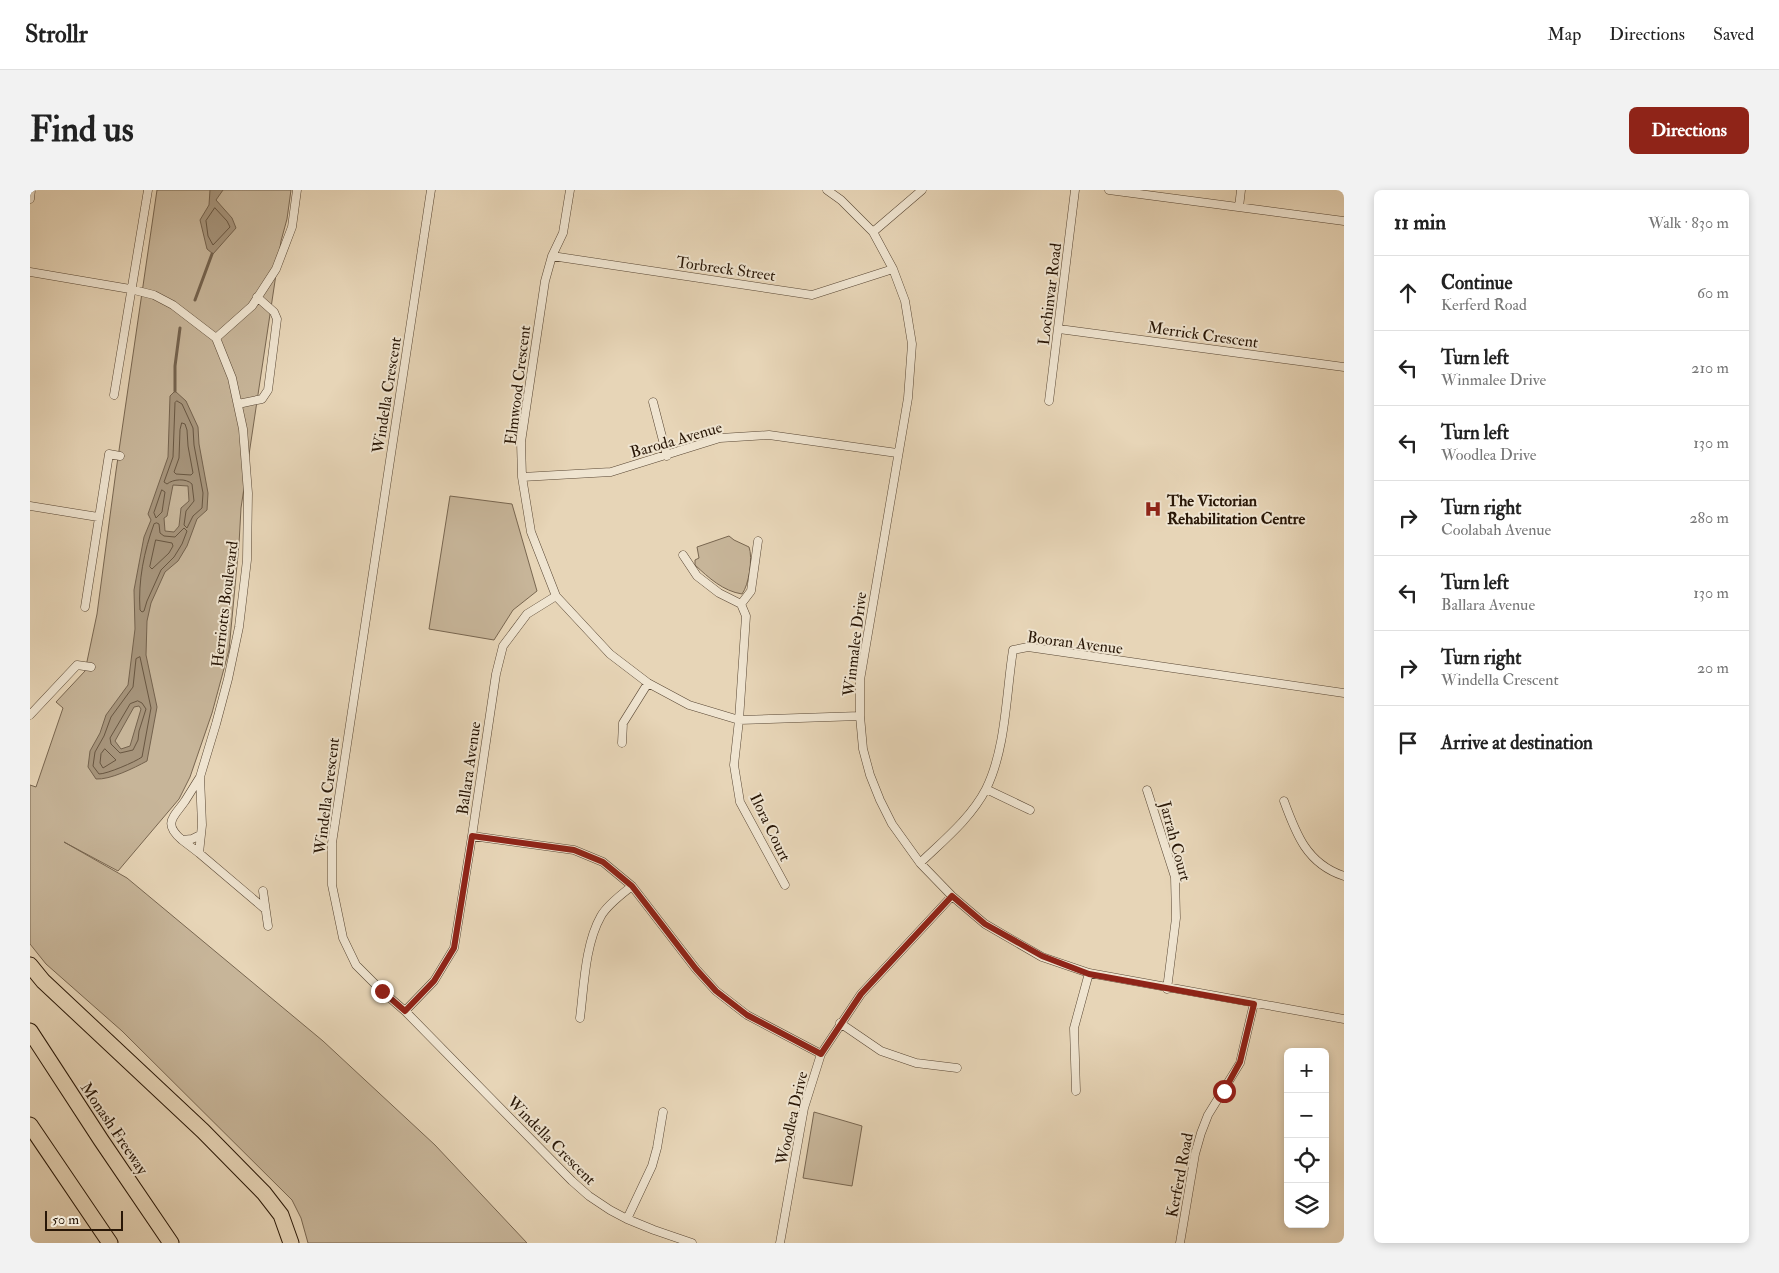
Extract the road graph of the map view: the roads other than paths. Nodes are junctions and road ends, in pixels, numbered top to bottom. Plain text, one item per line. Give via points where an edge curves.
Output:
1 (32, 190) edge
2 (148, 190) edge
3 (297, 190) edge
4 (431, 190) edge
5 (570, 190) edge
6 (828, 190) edge
7 (922, 190) edge
8 (1075, 190) edge
9 (1109, 190) edge
10 (1241, 190) edge
11 (30, 199) edge
12 (1239, 206) junction
13 (1344, 221) edge
14 (872, 232) junction
15 (552, 256) junction
16 (893, 269) junction
17 (30, 272) edge
18 (130, 290) junction
19 (258, 297) junction
20 (1059, 329) junction
21 (216, 338) junction
22 (1344, 366) edge
23 (114, 395) dead end
24 (1049, 401) dead end
25 (653, 402) dead end
26 (238, 404) junction
27 (897, 453) junction
28 (120, 456) dead end
29 (667, 456) junction
30 (522, 477) junction
31 (30, 506) edge
32 (98, 517) junction
33 (758, 541) dead end
34 (683, 555) dead end
35 (556, 596) junction
36 (741, 604) junction
37 (85, 607) dead end
38 (91, 667) dead end
39 (648, 683) junction
40 (1344, 693) edge
41 (30, 716) edge
42 (860, 716) junction
43 (739, 720) junction
44 (622, 743) dead end
45 (200, 777) junction
46 (986, 789) junction
47 (1147, 790) dead end
48 (1284, 801) dead end
49 (1030, 810) dead end
50 (200, 835) junction
51 (472, 836) junction
52 (182, 840) junction
53 (199, 853) junction
54 (920, 863) junction
55 (1344, 876) edge
56 (785, 885) dead end
57 (632, 886) junction
58 (264, 891) dead end
59 (952, 896) junction
60 (265, 909) junction
61 (268, 926) dead end
62 (30, 965) edge
63 (1089, 974) junction
64 (1167, 988) junction
65 (1254, 1004) junction
66 (405, 1011) junction
67 (580, 1018) dead end
68 (1344, 1020) edge
69 (840, 1024) junction
70 (30, 1031) edge
71 (821, 1054) junction
72 (957, 1068) dead end
73 (1076, 1091) dead end
74 (663, 1112) dead end
75 (30, 1125) edge
76 (89, 1213) junction
77 (627, 1219) junction
78 (105, 1243) edge
79 (110, 1243) edge
80 (172, 1243) edge
81 (291, 1243) edge
82 (692, 1243) edge
83 (780, 1243) edge
84 (1180, 1243) edge

1 - 11 street
2 - 18 street
3 - 19 street via 292,227 276,269
4 - 66 street, Windella Crescent via 332,843 332,885 343,938 356,965
5 - 15 street, Elmwood Crescent via 563,233
6 - 14 street, Winmalee Drive
7 - 14 street
8 - 20 street, Lochinvar Road
9 - 12 street
10 - 12 street
12 - 13 street
14 - 16 street, Winmalee Drive
15 - 16 street, Torbreck Street via 812,295
15 - 30 street, Elmwood Crescent via 544,281 521,442
16 - 27 street, Winmalee Drive via 905,301 912,344 908,398
17 - 18 street, Herriotts Boulevard
18 - 21 street, Herriotts Boulevard via 154,295 173,304
18 - 23 street
19 - 21 street
19 - 26 street via 277,319 268,390 262,399
20 - 22 street, Merrick Crescent
20 - 24 street, Lochinvar Road
21 - 26 street, Herriotts Boulevard via 232,378
25 - 29 street
26 - 45 street, Herriotts Boulevard via 248,493 247,560 239,627 228,679
27 - 29 street, Baroda Avenue via 769,435 720,438
27 - 42 street, Winmalee Drive via 860,680
28 - 32 street via 109,454
29 - 30 street, Baroda Avenue via 611,472
30 - 35 street, Elmwood Crescent via 531,532
31 - 32 street
32 - 37 street
33 - 36 street via 751,591
34 - 36 street via 697,576 719,594
35 - 39 street, Elmwood Crescent via 610,654
35 - 51 street, Ballara Avenue via 527,614 503,646
36 - 43 street, Ilora Court via 746,616
38 - 41 street via 77,664
39 - 43 street, Elmwood Crescent via 689,706
39 - 44 street via 624,723
40 - 46 street, Booran Avenue via 1028,647 1013,650 1002,735
42 - 43 street, Elmwood Crescent
42 - 54 street, Winmalee Drive via 863,749 880,800 892,824
43 - 56 street, Ilora Court via 734,765 740,802
45 - 50 street, Herriotts Boulevard
45 - 52 street, Herriotts Boulevard via 172,818 175,835
46 - 49 street
46 - 54 street, Booran Avenue via 958,828
47 - 64 street, Jarrah Court via 1175,877 1176,918
48 - 55 street via 1297,834 1312,857
50 - 52 street
50 - 53 street, Herriotts Boulevard
51 - 57 street via 574,850 603,862
51 - 66 street, Ballara Avenue via 454,948 434,981
52 - 53 street, Herriotts Boulevard
53 - 60 street, Herriotts Boulevard
54 - 59 street, Winmalee Drive
57 - 67 street via 602,914 591,943
57 - 71 street via 716,991 747,1015
58 - 60 street
59 - 63 street, Winmalee Drive via 985,924 1009,938 1042,956
59 - 69 street, Woodlea Drive via 861,994
60 - 61 street
62 - 81 highway via 264,1193 281,1216
63 - 64 street, Winmalee Drive
63 - 73 street via 1074,1028
64 - 65 street, Winmalee Drive
65 - 68 street, Winmalee Drive
65 - 84 street, Kerferd Road via 1240,1062 1208,1115 1201,1133
66 - 77 street, Windella Crescent via 579,1188
69 - 71 street, Woodlea Drive
69 - 72 street via 880,1051 916,1063
70 - 80 highway, Monash Freeway
71 - 83 street, Woodlea Drive via 804,1108
74 - 77 street via 652,1166
75 - 76 highway
76 - 78 highway
76 - 79 highway
77 - 82 street, Windella Crescent

